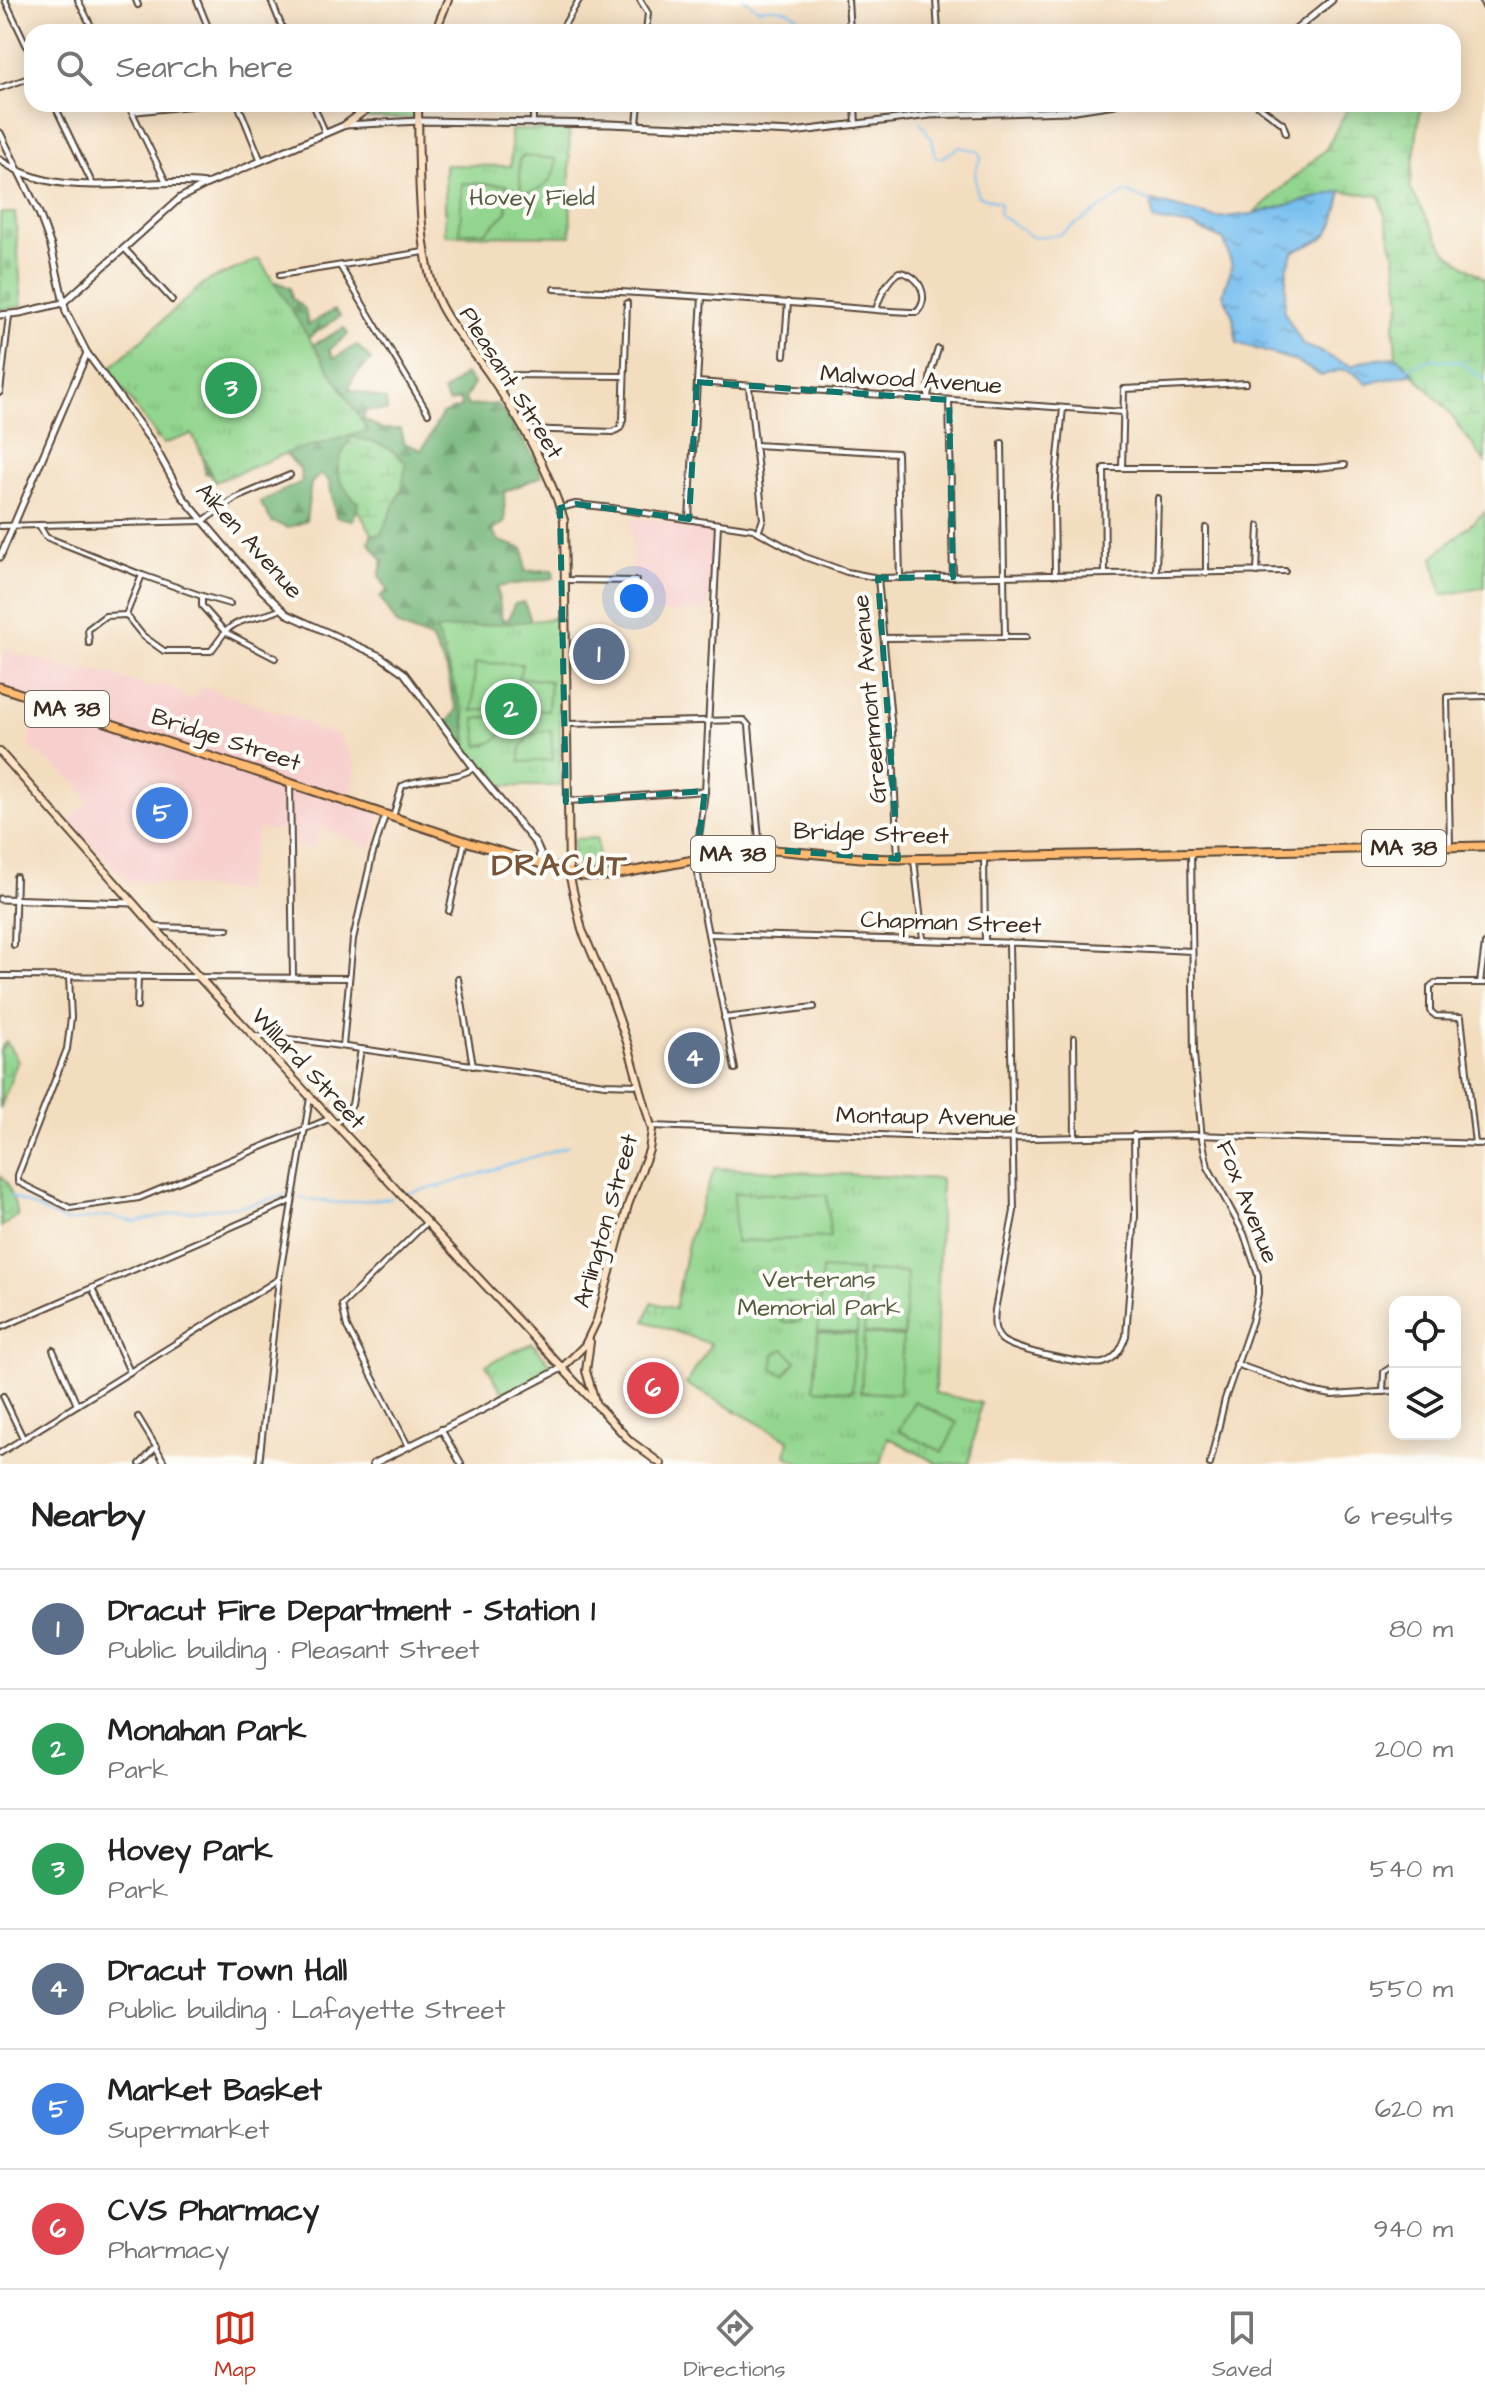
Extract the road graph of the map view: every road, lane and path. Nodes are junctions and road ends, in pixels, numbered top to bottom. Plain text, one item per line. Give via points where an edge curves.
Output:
1 (5, 0) edge
2 (78, 0) edge
3 (197, 0) edge
4 (271, 0) edge
5 (579, 0) edge
6 (640, 0) edge
7 (848, 0) edge
8 (936, 0) edge
9 (1332, 0) edge
10 (1482, 0) edge
11 (446, 1) edge
12 (1485, 7) edge
13 (90, 24) edge
14 (207, 24) edge
15 (281, 24) edge
16 (438, 24) edge
17 (565, 24) edge
18 (647, 24) edge
19 (850, 24) edge
20 (938, 24) edge
21 (1303, 24) edge
22 (24, 40) edge
23 (24, 80) edge
24 (0, 88) edge
25 (58, 112) edge
26 (132, 112) edge
27 (241, 112) edge
28 (316, 112) edge
29 (363, 112) edge
30 (418, 112) edge
31 (533, 112) edge
32 (638, 112) edge
33 (855, 112) edge
34 (1027, 112) edge
35 (1267, 112) edge
36 (943, 114) joint
37 (419, 121) junction
38 (533, 124) junction
39 (637, 124) junction
40 (345, 125) junction
41 (856, 125) junction
42 (325, 132) junction
43 (0, 133) edge
44 (1286, 133) dead end
45 (0, 160) edge
46 (261, 161) junction
47 (3, 166) edge
48 (18, 170) junction
49 (166, 182) junction
50 (207, 184) junction
51 (93, 185) junction
52 (124, 248) junction
53 (426, 252) junction
54 (340, 266) junction
55 (280, 275) dead end
56 (554, 289) dead end
57 (702, 297) junction
58 (172, 300) dead end
59 (788, 301) junction
60 (63, 303) junction
61 (627, 303) dead end
62 (876, 310) junction
63 (0, 315) edge
64 (9, 316) junction
65 (938, 349) dead end
66 (87, 353) junction
67 (784, 355) dead end
68 (489, 375) junction
69 (624, 376) junction
70 (697, 382) junction
71 (1246, 383) dead end
72 (749, 387) junction
73 (0, 392) edge
74 (928, 398) junction
75 (949, 400) junction
76 (1063, 408) junction
77 (1123, 412) junction
78 (428, 413) dead end
79 (523, 429) junction
80 (1002, 443) dead end
81 (755, 445) junction
82 (1345, 465) dead end
83 (1122, 468) junction
84 (290, 475) dead end
85 (1158, 498) dead end
86 (560, 508) junction
87 (689, 519) junction
88 (203, 521) junction
89 (718, 523) junction
90 (39, 525) junction
91 (0, 526) edge
92 (14, 526) junction
93 (1259, 526) dead end
94 (1206, 528) dead end
95 (758, 531) junction
96 (0, 557) edge
97 (1285, 571) dead end
98 (1257, 572) junction
99 (1156, 573) junction
100 (1206, 573) junction
101 (1105, 574) junction
102 (142, 575) junction
103 (1055, 575) junction
104 (1004, 576) junction
105 (953, 577) junction
106 (878, 578) junction
107 (900, 578) junction
108 (565, 580) junction
109 (636, 581) dead end
110 (202, 596) junction
111 (230, 604) dead end
112 (281, 609) junction
113 (126, 615) junction
114 (225, 632) junction
115 (1005, 637) junction
116 (1026, 637) dead end
117 (884, 638) junction
118 (89, 643) dead end
119 (275, 658) dead end
120 (0, 687) edge
121 (1485, 696) edge
122 (709, 721) junction
123 (566, 724) junction
124 (0, 752) edge
125 (474, 768) junction
126 (290, 782) junction
127 (705, 791) junction
128 (566, 802) junction
129 (389, 815) junction
130 (465, 840) junction
131 (1450, 846) junction
132 (1485, 846) edge
133 (760, 851) junction
134 (1191, 852) junction
135 (984, 857) junction
136 (914, 858) junction
137 (898, 859) junction
138 (696, 860) junction
139 (538, 863) junction
140 (569, 873) junction
141 (16, 877) dead end
142 (0, 899) edge
143 (15, 899) junction
144 (133, 903) junction
145 (449, 911) dead end
146 (155, 927) junction
147 (228, 929) dead end
148 (708, 934) junction
149 (923, 940) junction
150 (985, 942) junction
151 (1009, 942) junction
152 (1485, 944) edge
153 (14, 945) dead end
154 (1192, 951) junction
155 (0, 976) edge
156 (69, 976) junction
157 (138, 976) junction
158 (198, 977) junction
159 (293, 977) junction
160 (348, 978) junction
161 (458, 979) dead end
162 (1483, 983) edge
163 (137, 1007) dead end
164 (814, 1007) dead end
165 (724, 1018) junction
166 (253, 1036) junction
167 (1074, 1038) dead end
168 (343, 1046) junction
169 (361, 1049) junction
170 (473, 1066) junction
171 (735, 1069) dead end
172 (641, 1085) junction
173 (310, 1098) junction
174 (329, 1119) junction
175 (335, 1125) junction
176 (651, 1126) junction
177 (304, 1130) junction
178 (1134, 1135) junction
179 (1201, 1135) junction
180 (1075, 1136) junction
181 (1012, 1138) junction
182 (1475, 1144) junction
183 (1485, 1144) edge
184 (293, 1201) junction
185 (426, 1223) junction
186 (279, 1279) junction
187 (92, 1288) junction
188 (0, 1328) edge
189 (591, 1334) junction
190 (53, 1350) dead end
191 (1236, 1364) junction
192 (1389, 1367) edge
193 (562, 1368) junction
194 (130, 1372) junction
195 (1383, 1392) junction
196 (1389, 1392) edge
197 (3, 1396) dead end
198 (77, 1405) junction
199 (596, 1405) junction
200 (138, 1417) dead end
201 (441, 1429) junction
202 (23, 1438) junction
203 (408, 1446) junction
204 (156, 1447) junction
205 (0, 1453) edge
206 (385, 1457) junction
207 (140, 1464) edge
208 (165, 1464) edge
209 (259, 1464) edge
210 (373, 1464) edge
211 (389, 1464) edge
212 (461, 1464) edge
213 (661, 1464) edge
214 (1210, 1464) edge

1 - 22 street
2 - 13 street
3 - 14 street
4 - 15 street
5 - 17 street
6 - 18 street via 648,13
7 - 19 street
8 - 20 street
9 - 21 street
10 - 12 street
11 - 16 main road
23 - 24 street
25 - 51 street
26 - 49 street
27 - 46 street
28 - 42 street
29 - 40 main road
30 - 37 main road, Pleasant Street
31 - 38 street
32 - 39 street
33 - 41 street
34 - 36 street
35 - 44 street
36 - 41 street
37 - 38 street
37 - 40 street
37 - 53 main road, Pleasant Street
38 - 39 street
39 - 41 street via 775,132
40 - 42 street
42 - 46 street
43 - 48 street, Aiken Avenue
45 - 47 street
46 - 50 street
47 - 48 street
48 - 51 street via 62,184
48 - 60 street, Aiken Avenue via 51,246
49 - 50 street
49 - 51 street
50 - 52 street via 180,198
52 - 58 street
52 - 60 street
53 - 54 street
53 - 68 main road, Pleasant Street via 438,301
54 - 55 street
54 - 78 street
56 - 57 street
57 - 59 street
57 - 70 street
59 - 62 street
59 - 67 street
60 - 64 street
60 - 66 street, Aiken Avenue
61 - 69 street
62 - 62 street via 917,312 924,305 921,287 899,272
63 - 64 street
64 - 73 street
65 - 74 street
66 - 88 street, Aiken Avenue
66 - 92 street
68 - 69 street
68 - 79 main road, Pleasant Street
69 - 79 street via 623,420 613,432
70 - 72 street, Malwood Avenue
70 - 87 street
71 - 77 street via 1124,389
72 - 74 street, Malwood Avenue
72 - 81 street
74 - 75 street, Malwood Avenue
75 - 76 street, Malwood Avenue
75 - 105 street
76 - 77 street, Malwood Avenue
76 - 103 street via 1054,497
77 - 83 street
79 - 86 main road, Pleasant Street
80 - 104 street
81 - 95 street via 763,519
81 - 107 street via 897,453
82 - 83 street
83 - 101 street via 1104,468
84 - 88 street via 236,498
85 - 99 street
86 - 87 street, Greenmont Avenue via 576,504
86 - 108 main road, Pleasant Street
87 - 89 street, Greenmont Avenue
88 - 90 street
88 - 112 street, Aiken Avenue
89 - 95 street, Greenmont Avenue
89 - 122 street
90 - 92 street
90 - 102 street via 46,537
91 - 92 street
92 - 96 street
93 - 98 street
94 - 100 street
95 - 106 street, Greenmont Avenue via 805,557
97 - 98 street
98 - 100 street
99 - 100 street
99 - 101 street
101 - 103 street
102 - 110 street
102 - 113 street
103 - 104 street
104 - 105 street
104 - 115 street
105 - 107 street
106 - 107 street
106 - 117 street, Greenmont Avenue
108 - 109 street
108 - 123 main road, Pleasant Street
110 - 111 street
110 - 114 street via 202,606
112 - 114 street via 236,622
112 - 125 street, Aiken Avenue via 380,656 404,673
113 - 114 street via 164,651 211,651
113 - 118 street via 105,616 88,629
114 - 119 street
115 - 116 street
115 - 117 street
117 - 137 street, Greenmont Avenue
120 - 126 main road, Bridge Street / MA 38
121 - 131 street via 1447,697
122 - 123 street
122 - 127 street
122 - 133 street via 744,720 749,726
123 - 128 main road, Pleasant Street
124 - 144 main road, Willard Street
125 - 129 street via 402,786
125 - 139 street, Aiken Avenue via 536,844
126 - 129 main road, Bridge Street / MA 38
126 - 159 street
127 - 128 street
127 - 138 street
128 - 140 main road, Pleasant Street
129 - 130 main road, Bridge Street / MA 38
129 - 160 street via 363,893
130 - 139 main road, Bridge Street / MA 38
130 - 145 street
131 - 132 main road, Bridge Street / MA 38
131 - 134 main road, Bridge Street / MA 38
133 - 137 main road, Bridge Street / MA 38
133 - 138 main road, Bridge Street / MA 38
134 - 135 main road, Bridge Street / MA 38
134 - 154 street, Fox Avenue
135 - 136 main road, Bridge Street / MA 38
135 - 150 street
136 - 137 main road, Bridge Street / MA 38
136 - 149 street
138 - 140 main road, Bridge Street / MA 38 via 608,876
138 - 148 street
139 - 140 main road, Bridge Street / MA 38
140 - 172 main road, Arlington Street via 582,930
141 - 143 street
142 - 143 street
143 - 144 street
143 - 153 street
144 - 146 main road, Willard Street
146 - 147 street
146 - 158 main road, Willard Street
148 - 149 street, Chapman Street
148 - 165 street
149 - 150 street, Chapman Street
150 - 151 street, Chapman Street
151 - 154 street, Chapman Street
151 - 181 street
152 - 162 street
154 - 179 street, Fox Avenue
155 - 156 street
156 - 157 street
156 - 177 street via 67,1049 17,1179 26,1189 70,1208 139,1198
157 - 158 street
157 - 163 street
158 - 159 street
158 - 166 main road, Willard Street
159 - 160 street
160 - 168 street
161 - 170 street
162 - 182 street via 1435,983 1429,1006 1436,1016 1461,1017
164 - 165 street
165 - 171 street
166 - 168 street
166 - 173 main road, Willard Street
167 - 180 street
168 - 169 street
169 - 170 street
169 - 175 street via 352,1105
170 - 172 street
172 - 176 main road, Arlington Street
173 - 174 main road, Willard Street
173 - 177 street
174 - 175 main road, Willard Street
174 - 177 street
175 - 185 main road, Willard Street
176 - 181 street, Montaup Avenue
176 - 189 main road, Arlington Street via 649,1150
177 - 184 street
178 - 179 street, Montaup Avenue
178 - 180 street, Montaup Avenue
178 - 181 street via 1135,1216 1126,1336 1121,1351 1106,1362 1093,1363 1021,1348 1001,1340 994,1325 1014,1211
179 - 182 street, Montaup Avenue
179 - 191 street, Fox Avenue via 1208,1167 1244,1234 1258,1275 1252,1321
180 - 181 street, Montaup Avenue
182 - 183 street, Montaup Avenue
184 - 186 street
184 - 187 street
185 - 193 main road, Willard Street
185 - 203 street via 342,1305 347,1327
186 - 194 street
186 - 209 street
187 - 188 street
187 - 194 street
189 - 193 main road, Arlington Street
189 - 199 main road via 586,1371
190 - 198 street
191 - 195 street via 1321,1393
191 - 214 street, Fox Avenue
192 - 195 street via 1383,1374
193 - 199 main road, Willard Street
193 - 201 street, Arlington Street
194 - 198 street
195 - 196 street
197 - 202 street
198 - 202 street
199 - 213 main road, Willard Street
200 - 204 street
201 - 203 street, Arlington Street
201 - 212 street
202 - 205 street
203 - 206 street, Arlington Street
204 - 207 street
204 - 208 street
206 - 210 street, Arlington Street
206 - 211 street

